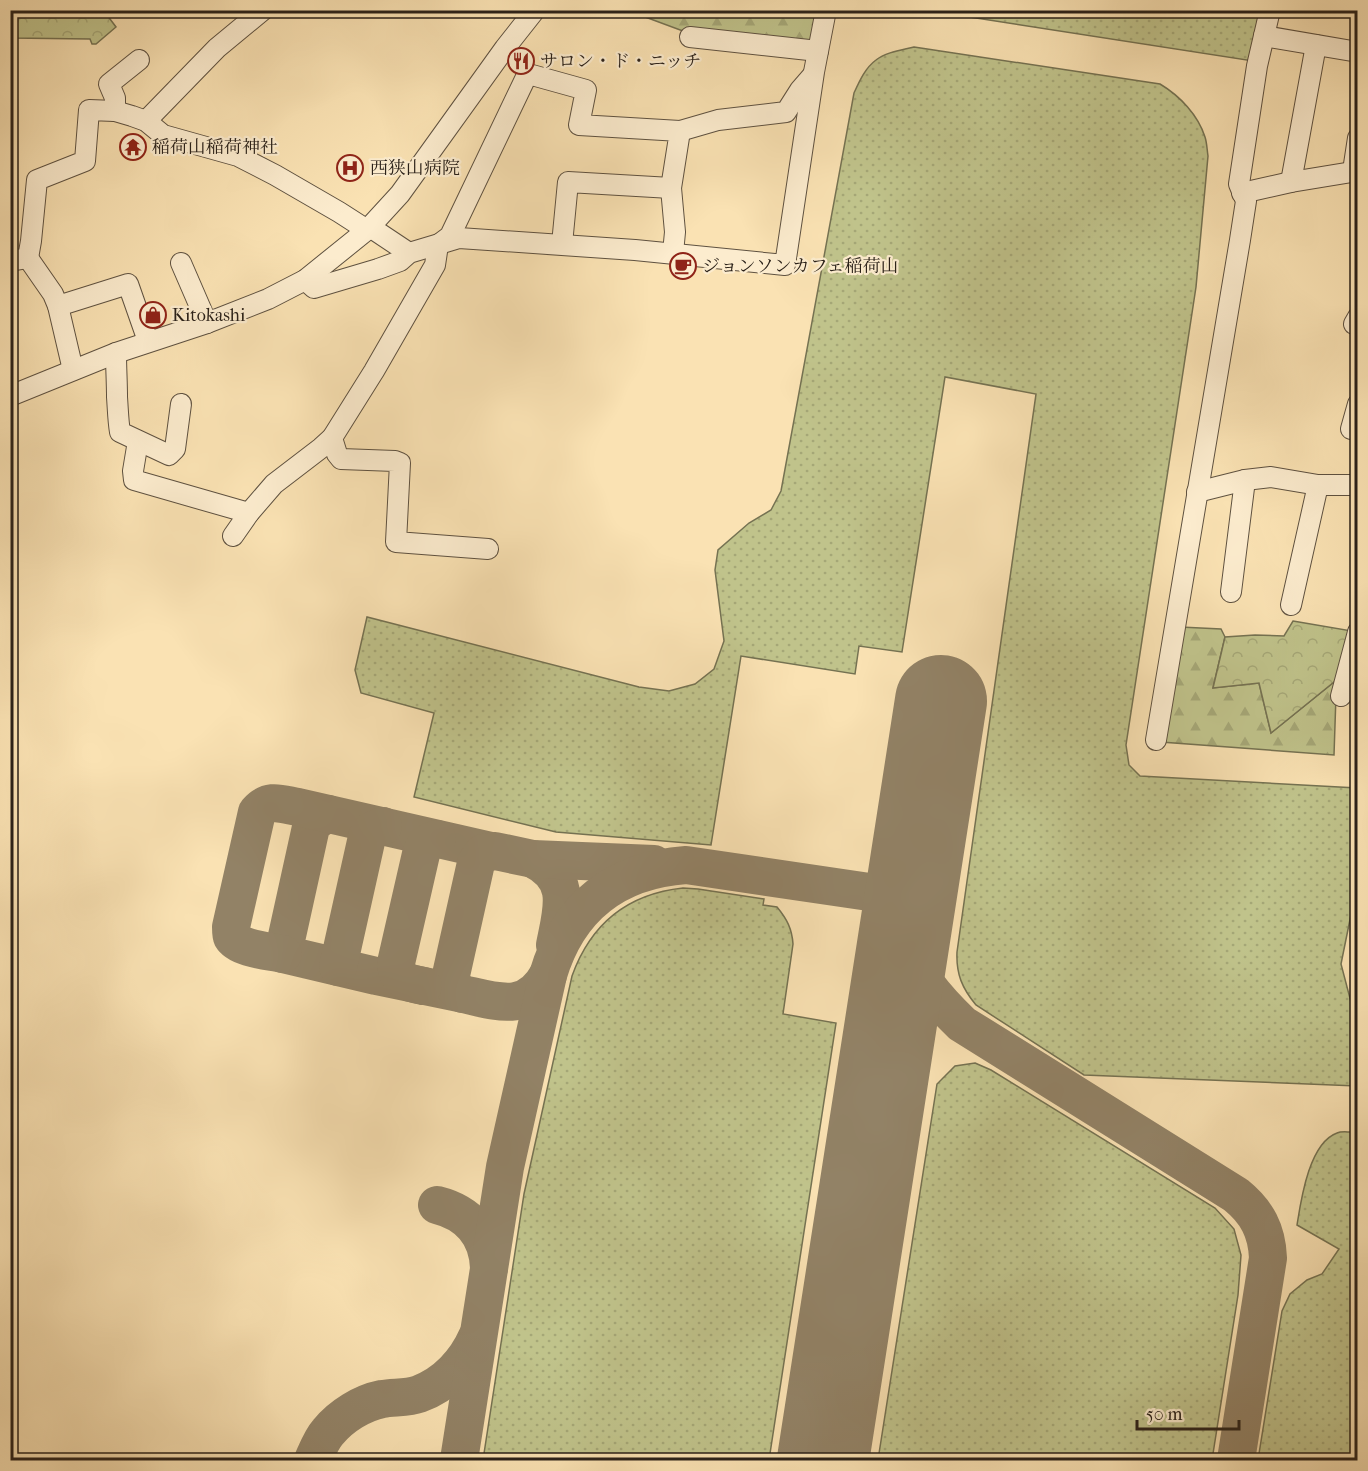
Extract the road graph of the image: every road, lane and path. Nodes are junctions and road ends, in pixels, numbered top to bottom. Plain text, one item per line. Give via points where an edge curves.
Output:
1 (263, 10) edge
2 (535, 10) edge
3 (826, 10) edge
4 (1270, 10) edge
5 (1264, 36) junction
6 (690, 37) dead end
7 (1316, 45) junction
8 (818, 51) junction
9 (1358, 52) edge
10 (139, 60) dead end
11 (814, 72) junction
12 (115, 111) junction
13 (146, 121) junction
14 (680, 131) junction
15 (1358, 138) edge
16 (1355, 171) edge
17 (1291, 182) junction
18 (671, 188) junction
19 (1242, 193) junction
20 (369, 228) junction
21 (562, 244) junction
22 (438, 245) junction
23 (409, 253) junction
24 (673, 253) junction
25 (19, 259) edge
26 (181, 263) dead end
27 (305, 280) junction
28 (58, 306) junction
29 (1358, 317) edge
30 (207, 322) junction
31 (1358, 325) edge
32 (148, 341) junction
33 (116, 353) junction
34 (73, 370) junction
35 (10, 396) edge
36 (181, 404) dead end
37 (1358, 404) edge
38 (1358, 431) edge
39 (332, 438) junction
40 (138, 441) junction
41 (1245, 480) junction
42 (1318, 485) junction
43 (1358, 485) edge
44 (1197, 492) junction
45 (249, 513) junction
46 (232, 536) dead end
47 (488, 549) dead end
48 (1231, 592) dead end
49 (1291, 605) dead end
50 (1357, 636) edge
51 (1354, 666) edge
52 (1341, 696) dead end
53 (1156, 740) dead end

1 - 13 street via 217,48
2 - 20 street via 400,195
3 - 8 street
4 - 5 street
5 - 7 street
5 - 19 street via 1239,184
6 - 8 street
7 - 9 street
7 - 17 street
8 - 11 street
10 - 12 street via 109,84
11 - 14 street via 786,112 718,120
11 - 24 street via 785,265
12 - 13 street
12 - 25 street via 89,110 85,161 37,180 31,241
13 - 20 street via 163,135 238,156
14 - 18 street
14 - 22 street via 579,125 586,90 527,75 450,236
15 - 16 street
16 - 17 street
17 - 19 street
18 - 21 street via 568,182
18 - 24 street
19 - 44 street via 1246,201
20 - 23 street
20 - 27 street
21 - 22 street via 459,238
21 - 24 street
22 - 23 street
22 - 39 street via 435,265
23 - 27 street via 400,261 315,288
25 - 28 street via 53,294
26 - 30 street
27 - 30 street
28 - 32 street via 128,284
28 - 34 street
29 - 31 street via 1354,324
30 - 32 street
32 - 33 street
33 - 34 street
33 - 40 street via 120,432
34 - 35 street
36 - 40 street via 176,449 169,455
37 - 38 street via 1351,429
39 - 45 street via 274,483
39 - 47 street via 341,459 400,464 396,542
40 - 45 street via 134,480
41 - 42 street via 1271,477
41 - 44 street
41 - 48 street
42 - 43 street
42 - 49 street
44 - 53 street
45 - 46 street
50 - 51 street
51 - 52 street

